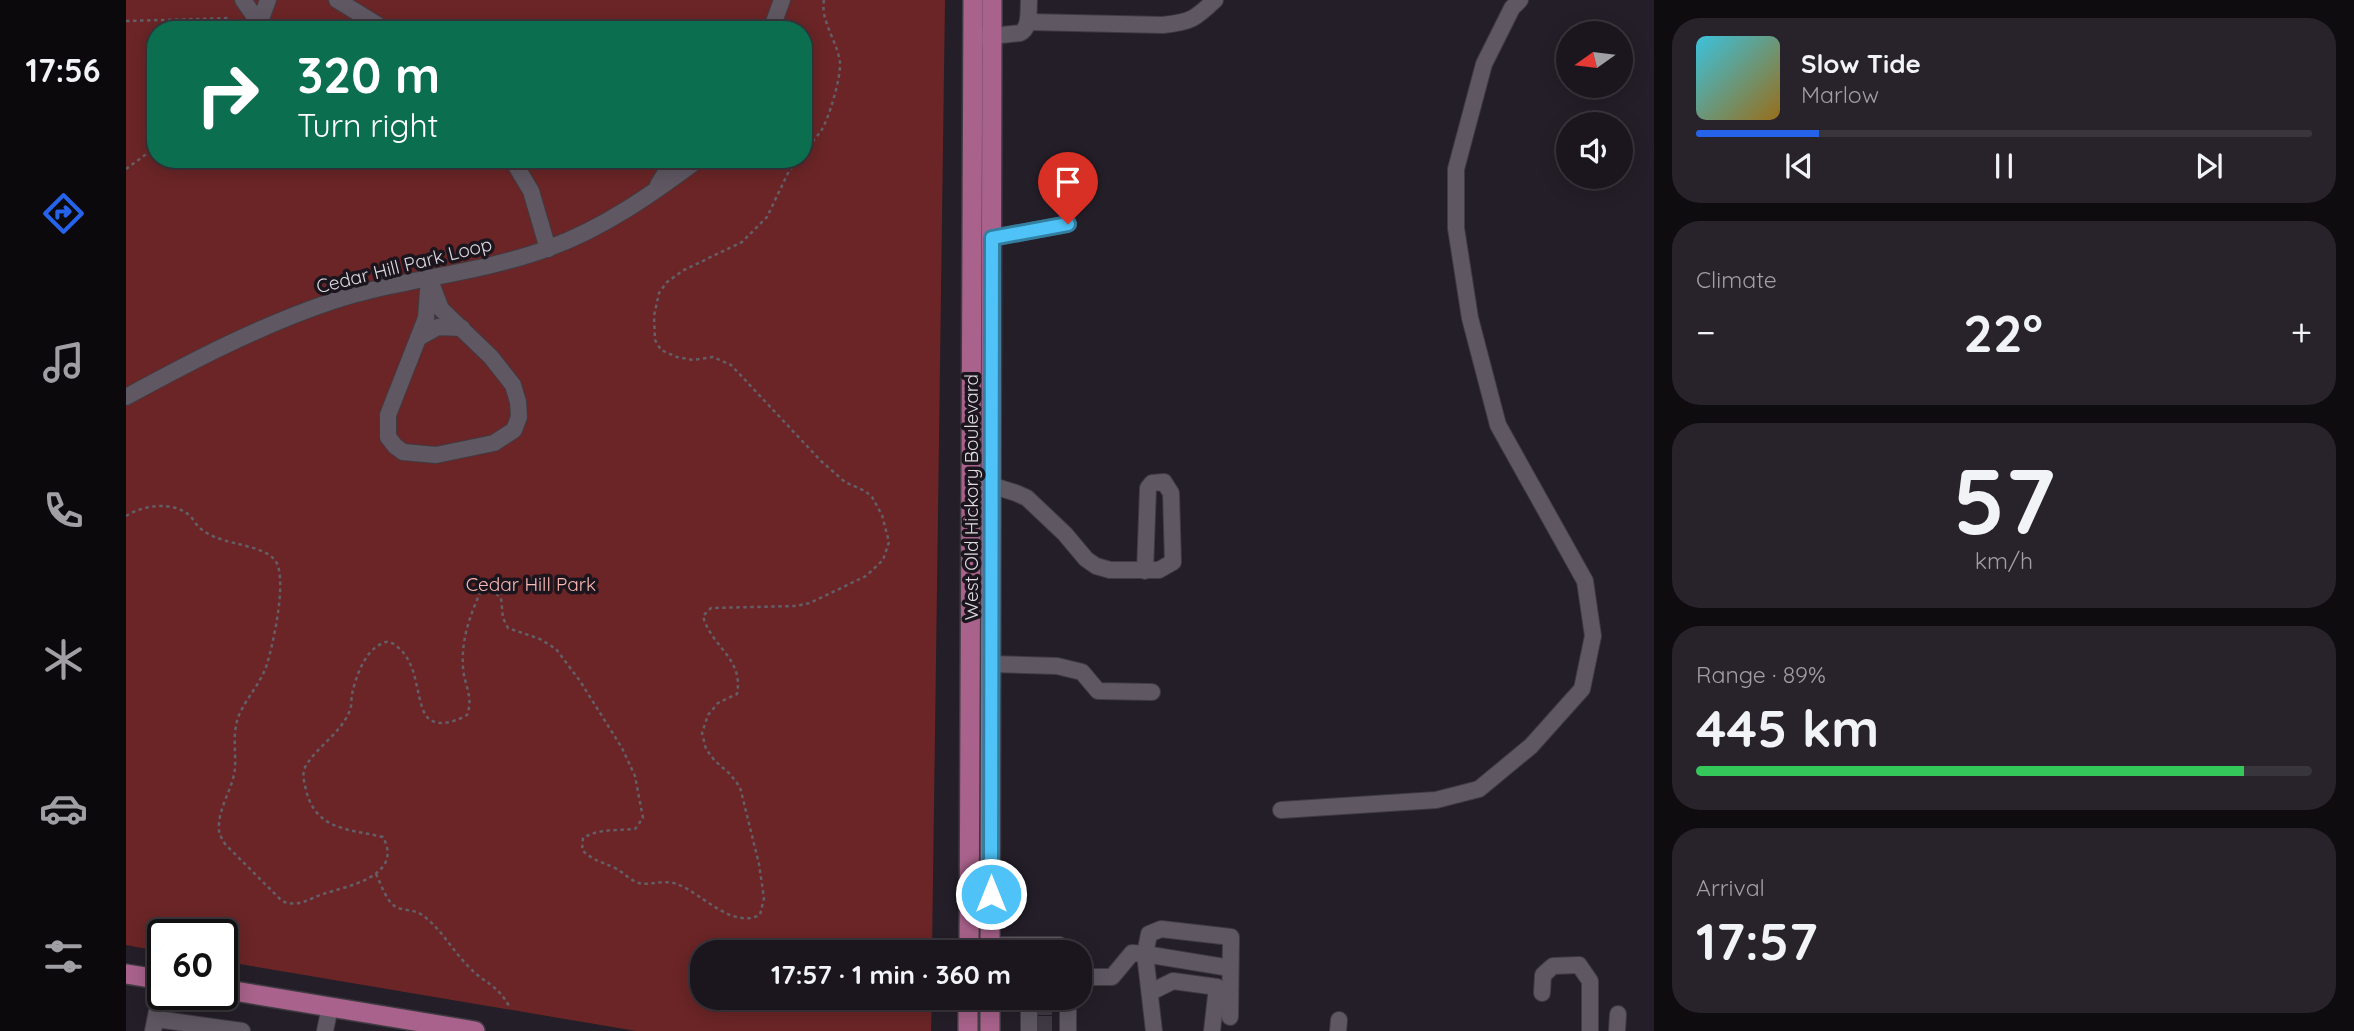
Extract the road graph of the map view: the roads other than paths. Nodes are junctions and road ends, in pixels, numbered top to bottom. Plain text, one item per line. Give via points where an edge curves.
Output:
1 (243, 0) edge
2 (268, 0) edge
3 (337, 0) edge
4 (782, 0) edge
5 (972, 0) edge
6 (992, 0) edge
7 (1029, 0) edge
8 (1215, 0) edge
9 (1520, 0) edge
10 (257, 21) edge
11 (263, 21) edge
12 (371, 21) edge
13 (774, 21) edge
14 (1028, 22) junction
15 (982, 37) junction
16 (518, 168) edge
17 (668, 168) edge
18 (687, 168) edge
19 (653, 193) junction
20 (1068, 224) dead end
21 (992, 238) junction
22 (548, 249) junction
23 (429, 278) junction
24 (462, 328) junction
25 (418, 338) junction
26 (126, 397) edge
27 (971, 480) junction
28 (992, 485) junction
29 (1145, 571) junction
30 (991, 664) junction
31 (1152, 692) dead end
32 (1281, 810) dead end
33 (969, 940) edge
34 (990, 940) edge
35 (1146, 954) junction
36 (1230, 968) junction
37 (126, 974) edge
38 (147, 977) edge
39 (1092, 977) edge
40 (238, 992) edge
41 (1151, 992) junction
42 (1542, 993) dead end
43 (330, 1007) junction
44 (963, 1010) edge
45 (968, 1010) edge
46 (990, 1010) edge
47 (1618, 1014) dead end
48 (1230, 1017) dead end
49 (154, 1025) edge
50 (242, 1031) edge
51 (325, 1031) edge
52 (475, 1031) edge
53 (963, 1031) edge
54 (968, 1031) edge
55 (990, 1031) edge
56 (1154, 1031) edge
57 (1212, 1031) edge
58 (1590, 1031) edge
59 (1617, 1031) edge

1 - 10 street
2 - 11 street
3 - 12 street
4 - 13 street
5 - 15 main road, West Old Hickory Boulevard
6 - 15 main road, West Old Hickory Boulevard
7 - 14 street
8 - 14 street via 1194,19 1182,23
9 - 32 street via 1484,64 1456,169 1456,228 1470,318 1498,425 1585,581 1593,636 1583,689 1531,746 1479,789 1436,800
14 - 15 street via 1020,33
15 - 21 main road, West Old Hickory Boulevard
15 - 27 main road, West Old Hickory Boulevard
16 - 22 street via 531,191
17 - 19 street, Cedar Hill Park Loop
18 - 19 street, Cedar Hill Park Loop
19 - 22 street, Cedar Hill Park Loop via 582,235
20 - 21 street
21 - 28 main road, West Old Hickory Boulevard
22 - 23 street, Cedar Hill Park Loop
23 - 24 street via 441,309
23 - 25 street via 426,318
23 - 26 street, Cedar Hill Park Loop via 363,292 290,317
24 - 25 street via 438,327
24 - 25 street via 513,385 518,402 514,430 473,449 436,455 403,452 388,437 388,415
27 - 28 street
27 - 33 main road, West Old Hickory Boulevard
28 - 29 street via 1027,498 1096,566
28 - 30 main road, West Old Hickory Boulevard
29 - 29 street via 1173,562 1171,493 1164,482 1148,488
30 - 31 street via 1057,666 1082,672 1098,691
30 - 34 main road, West Old Hickory Boulevard
35 - 36 street
35 - 36 street via 1149,934 1161,929 1231,937
35 - 39 street via 1132,953 1112,977
35 - 41 street
36 - 48 street
37 - 38 main road
40 - 43 main road
41 - 56 street
41 - 57 street via 1173,981 1217,987
42 - 58 street via 1543,975 1553,966 1579,965 1590,981
43 - 51 street
43 - 52 main road
44 - 53 main road
45 - 54 main road
46 - 55 main road
47 - 59 street
49 - 50 street

